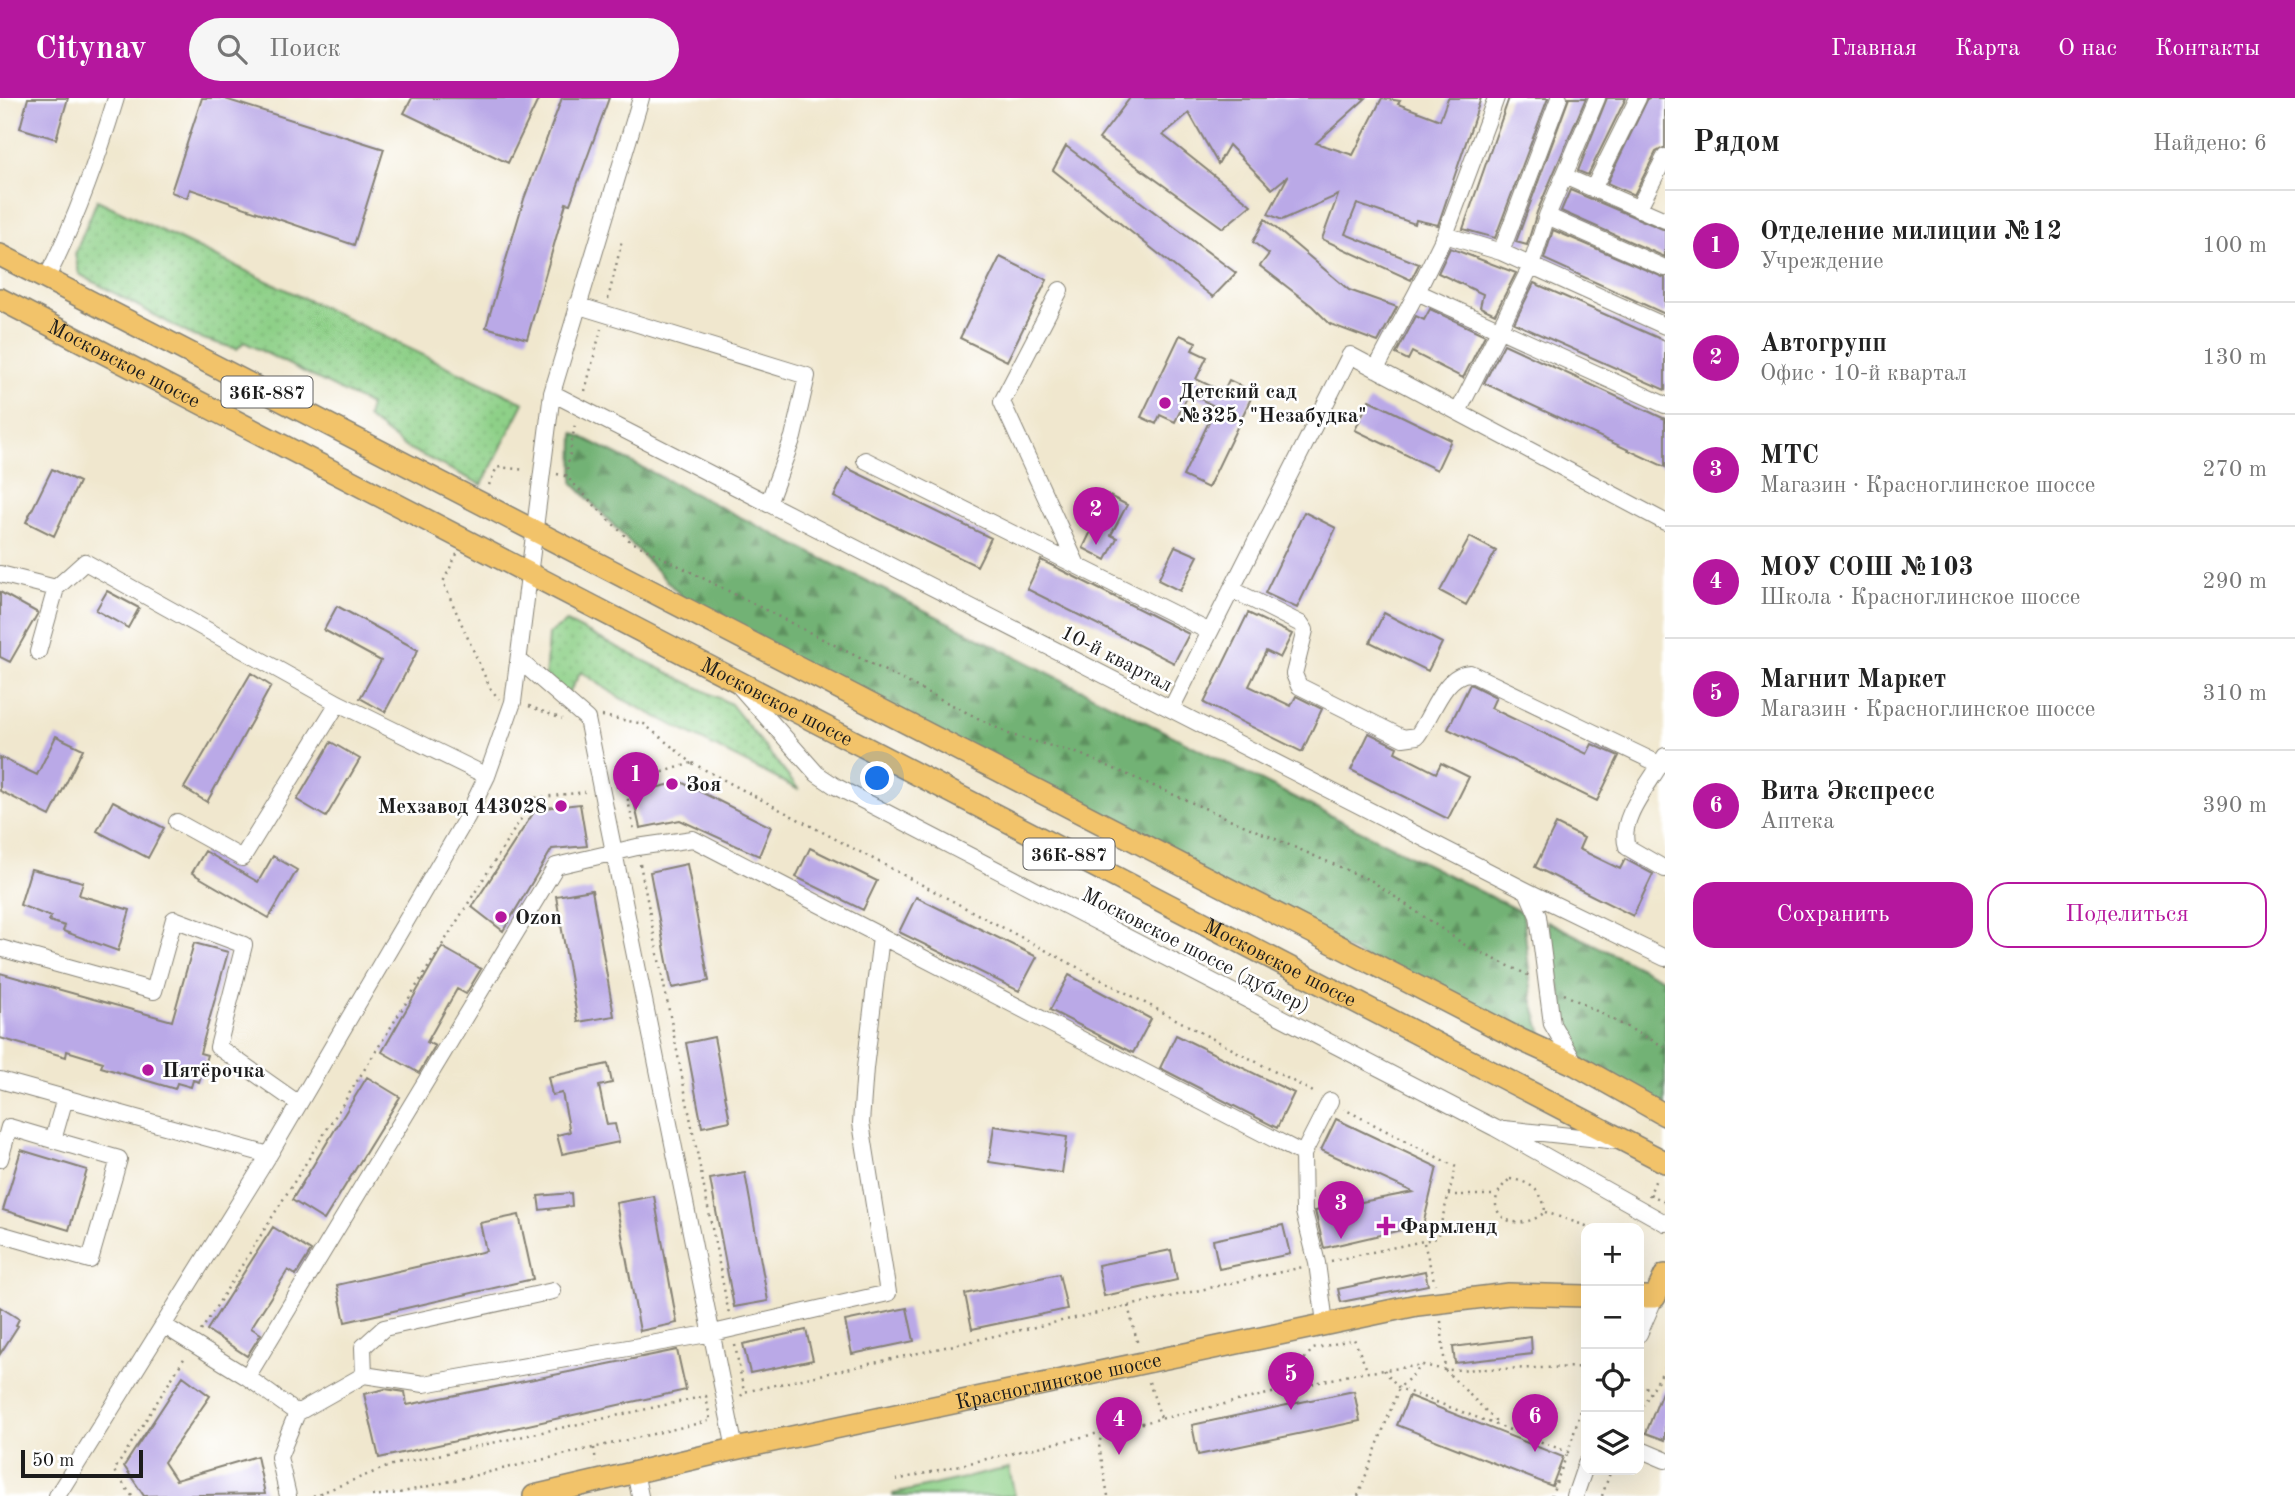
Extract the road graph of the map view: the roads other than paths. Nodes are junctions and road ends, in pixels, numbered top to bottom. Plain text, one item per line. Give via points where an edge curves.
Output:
1 (116, 98) edge
2 (641, 98) edge
3 (1496, 98) edge
4 (1559, 98) edge
5 (1597, 98) edge
6 (1638, 98) edge
7 (1665, 157) edge
8 (1564, 176) junction
9 (1592, 189) junction
10 (1638, 209) junction
11 (1547, 216) junction
12 (1665, 220) edge
13 (1445, 235) junction
14 (1501, 252) junction
15 (0, 255) edge
16 (1531, 266) junction
17 (1665, 268) edge
18 (46, 279) junction
19 (1060, 290) dead end
20 (1417, 292) junction
21 (0, 299) edge
22 (576, 305) junction
23 (1665, 326) edge
24 (1501, 330) junction
25 (1376, 369) junction
26 (552, 393) junction
27 (1665, 405) edge
28 (1458, 412) junction
29 (865, 460) dead end
30 (768, 504) junction
31 (1665, 522) edge
32 (532, 531) junction
33 (1077, 565) junction
34 (527, 572) junction
35 (0, 574) edge
36 (56, 588) junction
37 (1231, 589) junction
38 (1209, 632) junction
39 (38, 652) dead end
40 (520, 661) junction
41 (735, 681) junction
42 (338, 703) junction
43 (1171, 709) junction
44 (1663, 761) edge
45 (487, 776) junction
46 (177, 822) dead end
47 (615, 852) junction
48 (1665, 869) edge
49 (1528, 891) junction
50 (881, 937) junction
51 (0, 948) edge
52 (1665, 958) edge
53 (1576, 1065) junction
54 (0, 1080) edge
55 (65, 1098) junction
56 (1330, 1101) road end
57 (299, 1104) junction
58 (1665, 1115) edge
59 (5, 1126) edge
60 (1495, 1128) junction
61 (53, 1140) junction
62 (1621, 1142) junction
63 (1303, 1154) junction
64 (268, 1155) junction
65 (0, 1159) edge
66 (1665, 1162) edge
67 (1665, 1223) edge
68 (0, 1234) edge
69 (1665, 1275) edge
70 (553, 1292) dead end
71 (1581, 1296) edge
72 (1647, 1297) edge
73 (1327, 1323) junction
74 (163, 1325) junction
75 (713, 1333) junction
76 (364, 1375) junction
77 (247, 1377) junction
78 (297, 1413) junction
79 (735, 1449) junction
80 (1644, 1452) edge
81 (1665, 1460) edge
82 (635, 1472) junction
83 (1582, 1475) edge
84 (57, 1496) edge
85 (288, 1496) edge
86 (534, 1496) edge
87 (639, 1496) edge
88 (1574, 1496) edge

1 - 18 street via 69,234
2 - 22 street
3 - 13 street
4 - 14 street
5 - 8 street
6 - 9 street
7 - 10 street
8 - 9 street
8 - 11 street
9 - 10 street
10 - 12 street
11 - 16 street
11 - 17 street
13 - 14 street
13 - 20 street
14 - 16 street
15 - 18 main road, Московское шоссе / 36К-887
16 - 23 street
16 - 24 street
18 - 32 main road, Московское шоссе / 36К-887
19 - 33 street via 1002,402
20 - 24 street
20 - 25 street
21 - 34 main road, Московское шоссе / 36К-887
22 - 26 street
22 - 30 street via 807,376 793,437
24 - 27 street
24 - 28 street
25 - 28 street
25 - 37 street via 1350,355
26 - 30 street, 10-й квартал
26 - 32 street
28 - 31 street
29 - 33 street
30 - 43 street, 10-й квартал
32 - 34 street
32 - 53 main road, Московское шоссе / 36К-887
33 - 38 street
34 - 40 street
34 - 41 main road, Московское шоссе / 36К-887
35 - 36 street
36 - 39 street
36 - 42 street via 85,562
37 - 38 street
37 - 44 street via 1301,624 1304,630 1294,674 1299,686 1403,738 1417,736 1449,682 1461,673 1470,673
38 - 43 street
40 - 45 street via 513,702
40 - 47 street via 586,719
41 - 60 street, Московское шоссе (дублер) via 817,774 835,786
41 - 62 main road, Московское шоссе / 36К-887 via 1404,1025
42 - 45 street
42 - 46 street via 242,859
43 - 49 street, 10-й квартал
44 - 48 street via 1627,822 1623,838 1627,847
45 - 57 street
47 - 50 street via 693,839
47 - 75 street
47 - 77 street via 556,866
49 - 52 street, 10-й квартал
49 - 53 street via 1538,916 1552,1024
50 - 63 street
50 - 75 street via 861,1123 888,1293
51 - 57 street via 154,991 174,919 244,946 218,1047
53 - 58 main road, Московское шоссе / 36К-887
54 - 55 street
55 - 61 street
55 - 64 street
56 - 63 street
57 - 64 street
59 - 61 street
59 - 65 street
60 - 62 street
60 - 67 street, Московское шоссе (дублер)
61 - 68 street via 119,1158 90,1260
62 - 66 main road, Московское шоссе / 36К-887
63 - 73 street via 1304,1212
64 - 74 street
69 - 72 main road
70 - 76 street via 384,1328 363,1347
71 - 73 main road, Красноглинское шоссе via 1509,1294 1440,1301
73 - 79 main road, Красноглинское шоссе
74 - 77 street
74 - 84 street
75 - 76 street via 424,1384
75 - 79 street
76 - 78 street
77 - 78 street
78 - 85 street via 279,1457
79 - 82 main road, Красноглинское шоссе
80 - 81 street
82 - 86 main road, Красноглинское шоссе
82 - 87 street
83 - 88 street

